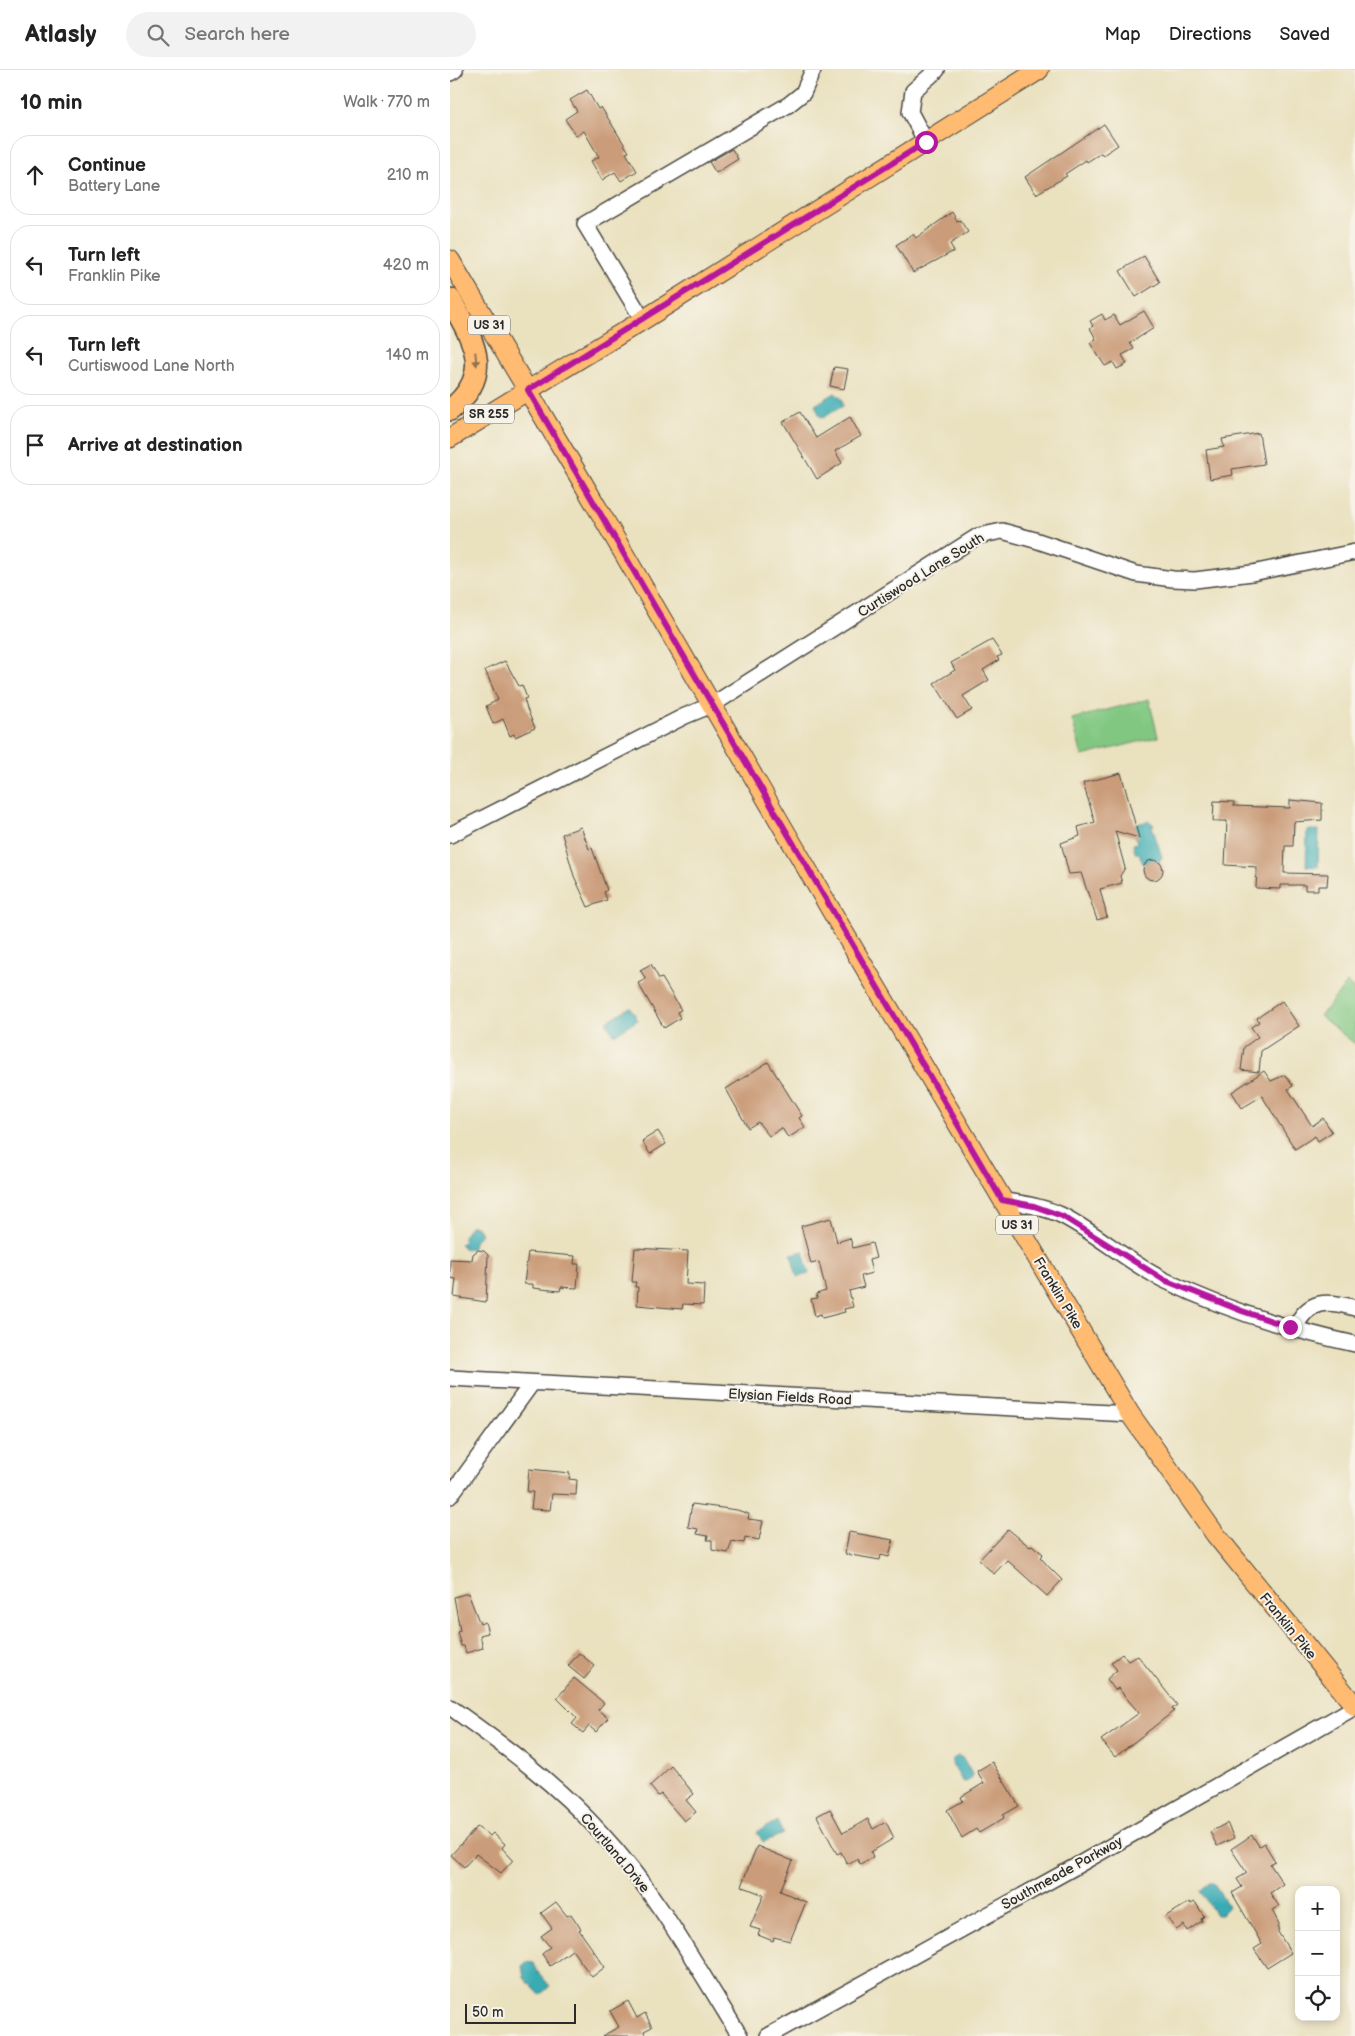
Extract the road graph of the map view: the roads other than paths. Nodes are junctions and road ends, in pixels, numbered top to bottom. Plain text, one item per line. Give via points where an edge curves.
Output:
1 (455, 70) edge
2 (813, 70) edge
3 (937, 70) edge
4 (1039, 70) edge
5 (450, 73) edge
6 (926, 142) junction
7 (450, 260) edge
8 (450, 299) edge
9 (643, 320) junction
10 (528, 390) junction
11 (450, 410) edge
12 (450, 438) edge
13 (1355, 552) edge
14 (712, 705) junction
15 (450, 835) edge
16 (1002, 1200) junction
17 (1355, 1308) edge
18 (1295, 1328) junction
19 (1355, 1344) edge
20 (450, 1378) edge
21 (532, 1383) junction
22 (1130, 1414) junction
23 (450, 1496) edge
24 (450, 1707) edge
25 (1355, 1707) edge
26 (740, 2036) edge
27 (768, 2036) edge

1 - 5 street
2 - 9 street via 803,92 788,105 585,224
3 - 6 street via 913,91 910,112
4 - 6 main road
6 - 9 main road
7 - 10 main road, Franklin Pike / US 31
8 -> 11 highway via 472,340 478,362 471,386
9 - 10 main road
10 - 12 main road, SR 255
10 - 14 main road, Franklin Pike / US 31
13 - 14 street, Curtiswood Lane South via 1252,573 1196,580 1173,579 1136,574 1035,540 991,532 978,536
14 - 15 street, Curtiswood Lane South
14 - 16 main road, Franklin Pike / US 31
16 - 18 street via 1062,1216 1164,1280
16 - 22 main road, Franklin Pike / US 31
17 - 18 street via 1317,1304 1306,1310
18 - 19 street
20 - 21 street, Elysian Fields Road
21 - 22 street, Elysian Fields Road
21 - 23 street
22 - 25 main road, Franklin Pike / US 31 via 1215,1534
24 - 26 street, Courtland Drive via 546,1780 602,1833 668,1918
25 - 27 street, Southmeade Parkway via 1066,1872

